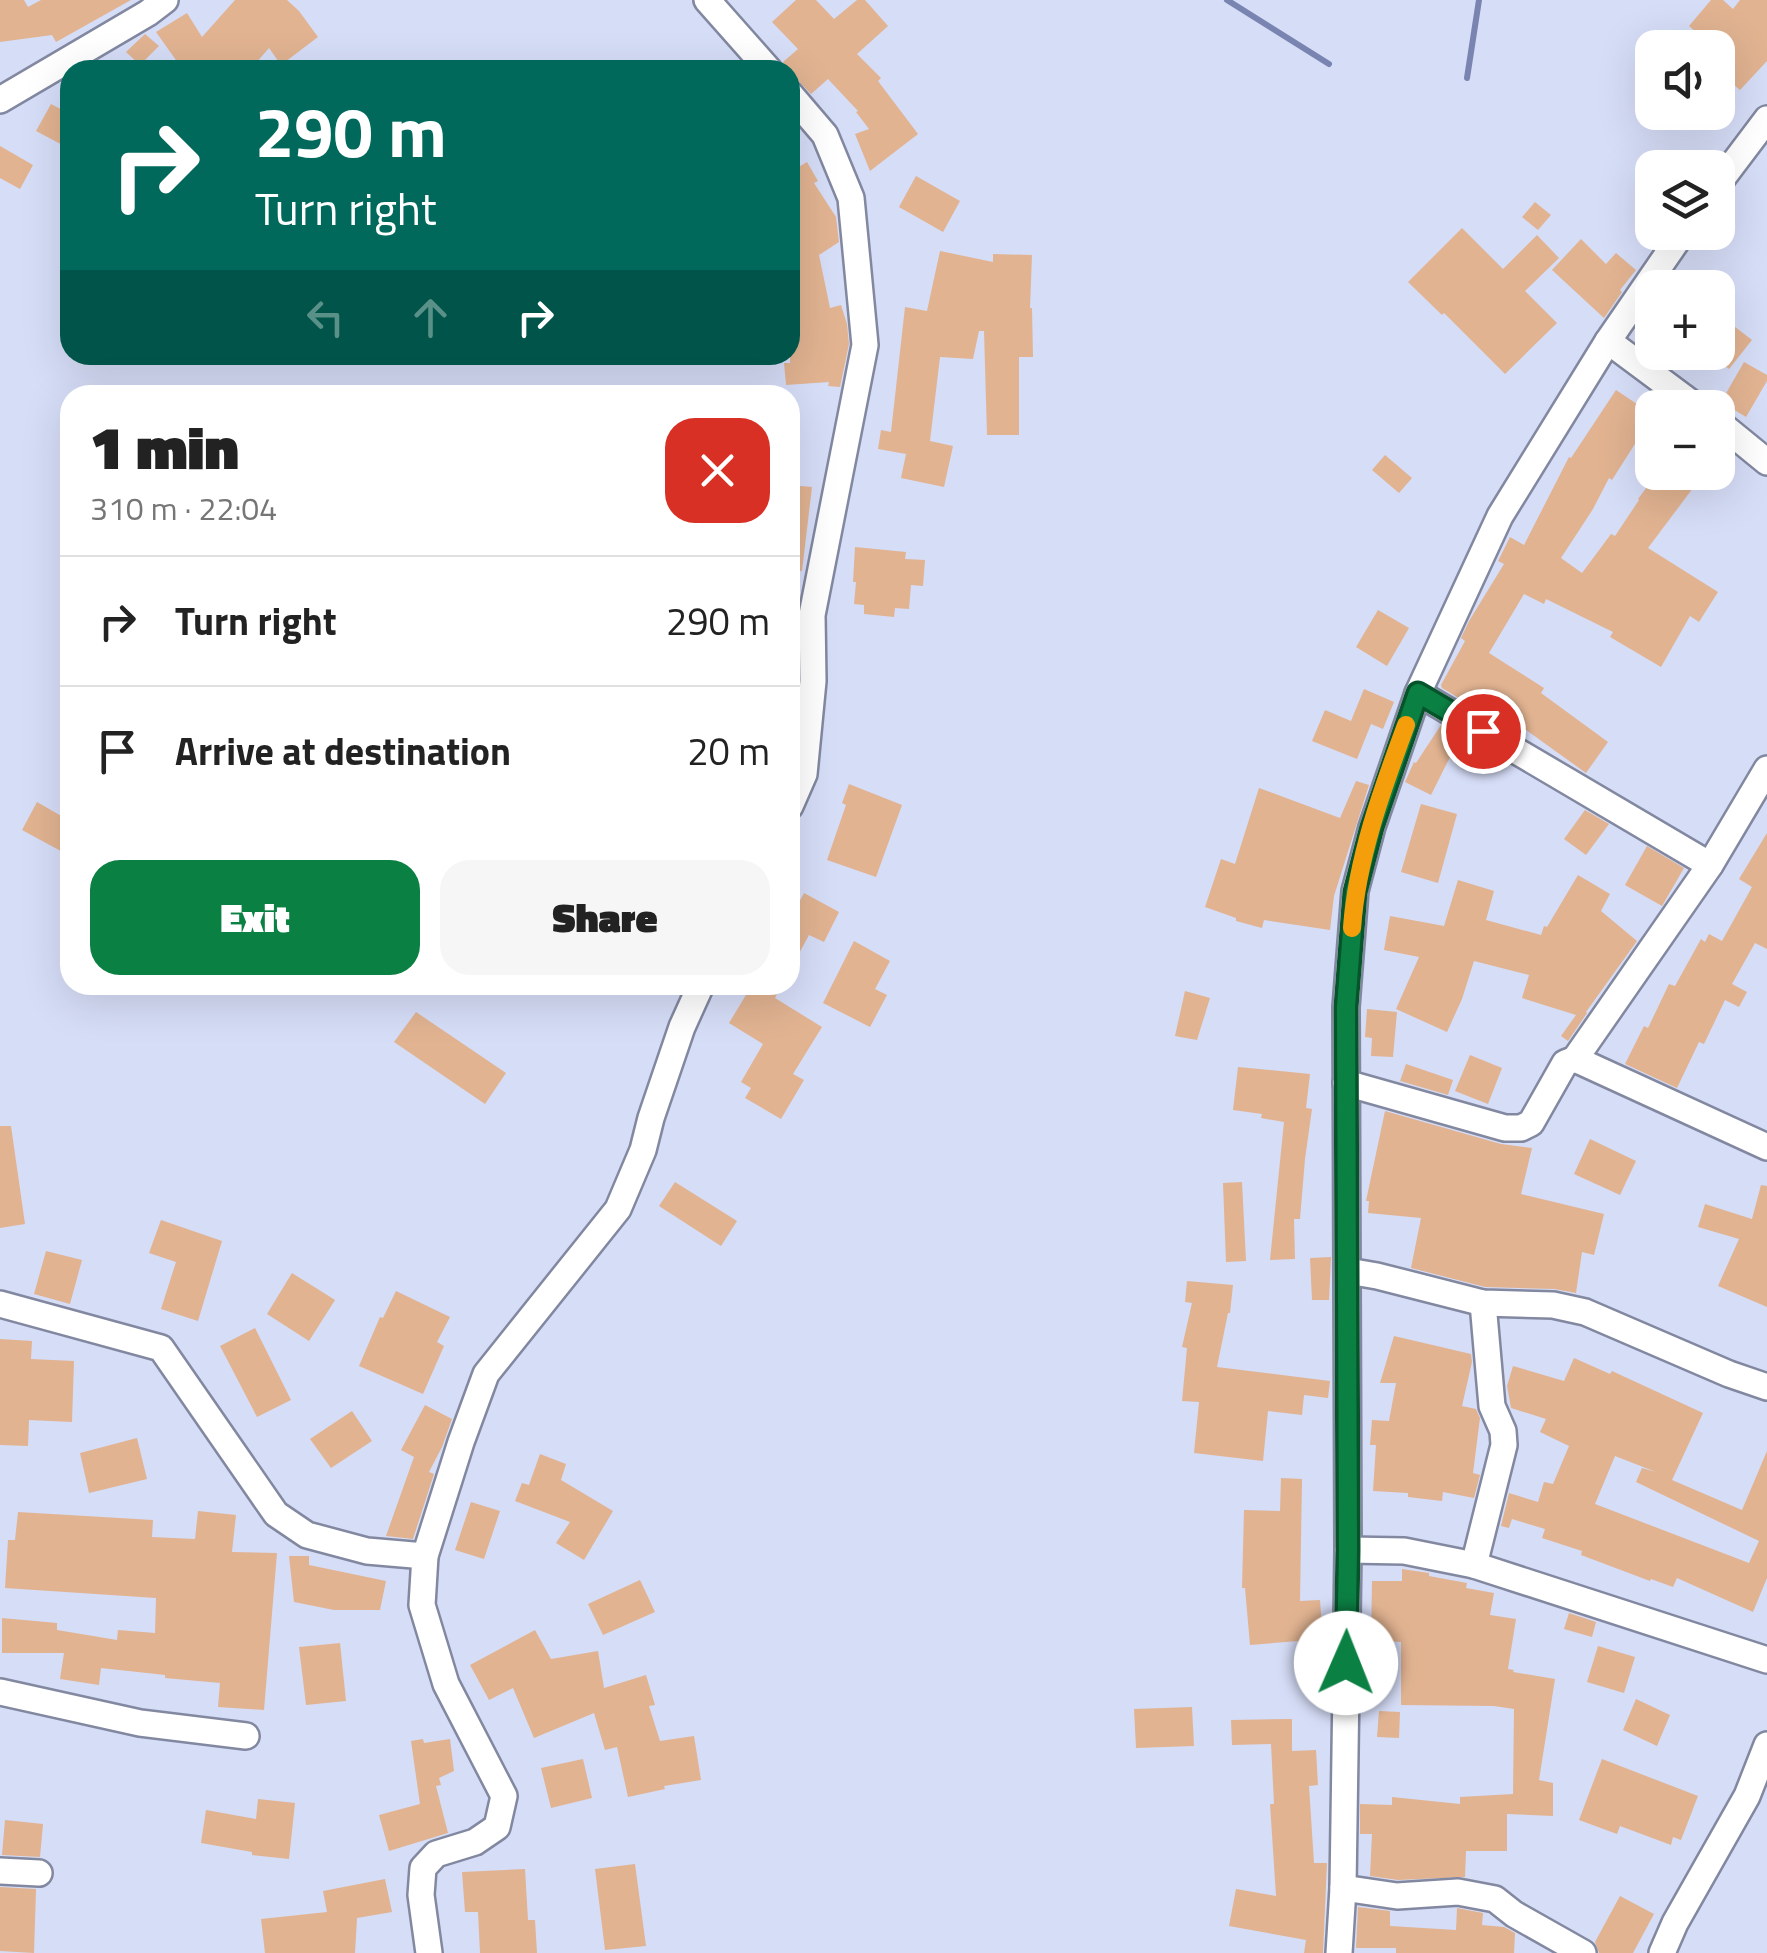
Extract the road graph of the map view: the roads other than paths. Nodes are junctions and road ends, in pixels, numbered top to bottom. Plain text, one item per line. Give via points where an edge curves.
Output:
1 (165, 0) edge
2 (707, 0) edge
3 (69, 60) edge
4 (760, 60) edge
5 (60, 65) edge
6 (0, 100) edge
7 (800, 106) edge
8 (1767, 119) edge
9 (1735, 161) edge
10 (1671, 250) edge
11 (1608, 341) junction
12 (1674, 390) edge
13 (1735, 436) edge
14 (1767, 462) edge
15 (1418, 693) junction
16 (1767, 770) edge
17 (800, 783) edge
18 (1710, 865) junction
19 (696, 995) edge
20 (1574, 1059) junction
21 (1346, 1083) junction
22 (1767, 1148) edge
23 (1348, 1271) junction
24 (1483, 1303) junction
25 (0, 1304) edge
26 (1767, 1387) edge
27 (1348, 1550) junction
28 (424, 1556) junction
29 (1474, 1565) junction
30 (1767, 1660) edge
31 (0, 1692) edge
32 (246, 1736) dead end
33 (1767, 1746) edge
34 (0, 1871) edge
35 (39, 1872) dead end
36 (1343, 1888) junction
37 (428, 1953) edge
38 (1339, 1953) edge
39 (1583, 1953) edge
40 (1662, 1953) edge

1 - 3 street
2 - 4 street
5 - 6 street
7 - 17 street via 825,135 851,198 865,345 812,614 813,680
8 - 9 street
10 - 11 street
11 - 12 street
11 - 15 street via 1500,516
13 - 14 street
15 - 18 street
15 - 21 street via 1355,892
16 - 18 street
18 - 20 street
19 - 28 street via 618,1209 486,1374
20 - 21 street via 1565,1063 1532,1124 1521,1128
20 - 22 street
21 - 23 street
23 - 24 street
23 - 27 street
24 - 26 street via 1586,1312
24 - 29 street via 1492,1406 1504,1445
25 - 28 street via 161,1348 276,1514 307,1535 367,1551
27 - 29 street
27 - 36 street
28 - 37 street via 422,1604 446,1684 504,1796 497,1826 476,1842 436,1854 423,1868
29 - 30 street
31 - 32 street via 140,1723
33 - 40 street
34 - 35 street
36 - 38 street
36 - 39 street via 1496,1899

